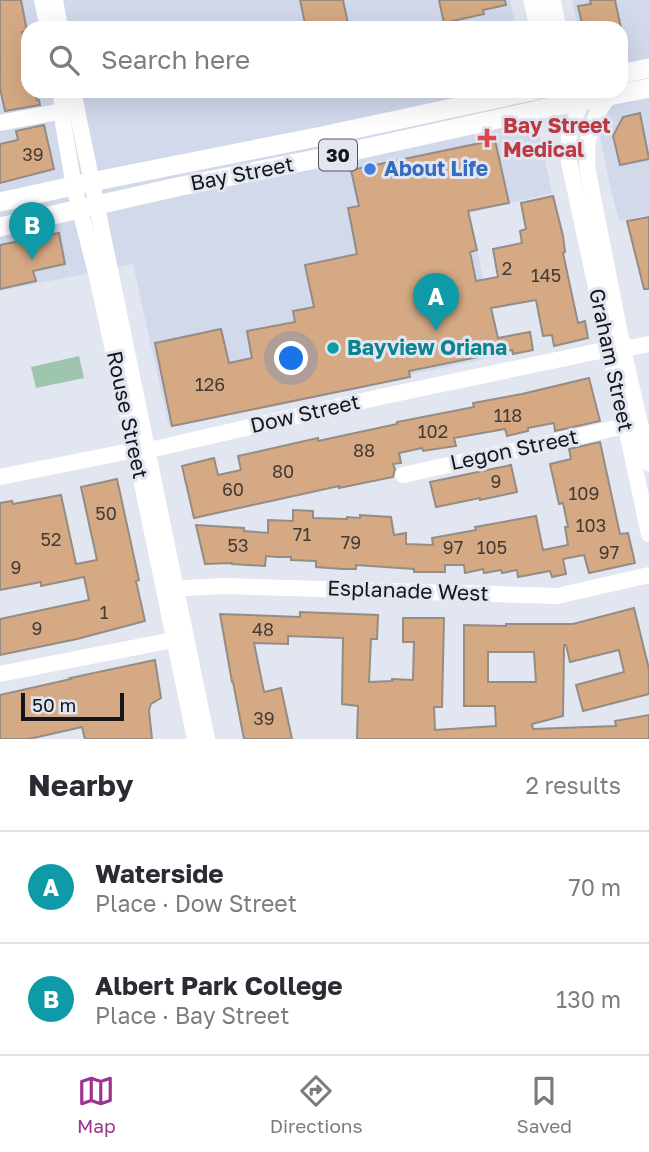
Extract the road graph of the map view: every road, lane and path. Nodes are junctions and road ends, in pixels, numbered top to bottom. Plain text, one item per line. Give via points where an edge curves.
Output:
1 (42, 0) edge
2 (55, 0) edge
3 (533, 0) edge
4 (551, 0) edge
5 (46, 21) edge
6 (59, 21) edge
7 (538, 21) edge
8 (556, 21) edge
9 (649, 68) edge
10 (628, 72) edge
11 (649, 88) edge
12 (628, 93) edge
13 (62, 98) edge
14 (74, 98) edge
15 (503, 98) edge
16 (578, 98) edge
17 (608, 98) edge
18 (550, 99) edge
19 (63, 111) junction
20 (0, 123) edge
21 (588, 173) junction
22 (174, 177) junction
23 (83, 184) junction
24 (574, 186) junction
25 (0, 202) edge
26 (88, 207) junction
27 (0, 227) edge
28 (649, 344) edge
29 (616, 349) junction
30 (625, 426) junction
31 (141, 450) junction
32 (649, 458) edge
33 (403, 475) dead end
34 (0, 477) edge
35 (649, 534) edge
36 (649, 575) edge
37 (170, 589) junction
38 (180, 638) junction
39 (0, 674) edge
40 (195, 739) edge
41 (207, 739) edge

1 - 5 street
2 - 6 street
3 - 7 main road
4 - 8 main road
9 - 10 main road
11 - 12 main road, Bay Street / 30
13 - 19 street, Rouse Street
14 - 23 street, Rouse Street
15 - 22 main road, Bay Street / 30
16 - 24 street, Graham Street via 568,142
17 - 21 street, Graham Street via 589,132
18 - 22 main road, Bay Street / 30 via 326,157
19 - 20 street
19 - 23 street, Rouse Street via 65,137
21 - 24 street
21 - 29 street, Graham Street
22 - 23 main road, Bay Street / 30
22 - 26 main road, Bay Street / 30
23 - 25 main road, Bay Street / 30
23 - 26 street, Rouse Street
24 - 29 street, Graham Street
26 - 27 main road, Bay Street / 30
26 - 31 street, Rouse Street via 97,277
28 - 29 street, Dow Street
29 - 30 street, Graham Street
29 - 31 street, Dow Street
29 - 32 street, Graham Street
30 - 33 street, Legon Street
30 - 35 street, Graham Street
31 - 34 street, Dow Street
31 - 37 street, Rouse Street
36 - 37 street, Esplanade West via 557,596 223,586
37 - 38 street, Rouse Street
38 - 39 street
38 - 40 street, Rouse Street
38 - 41 street, Rouse Street

